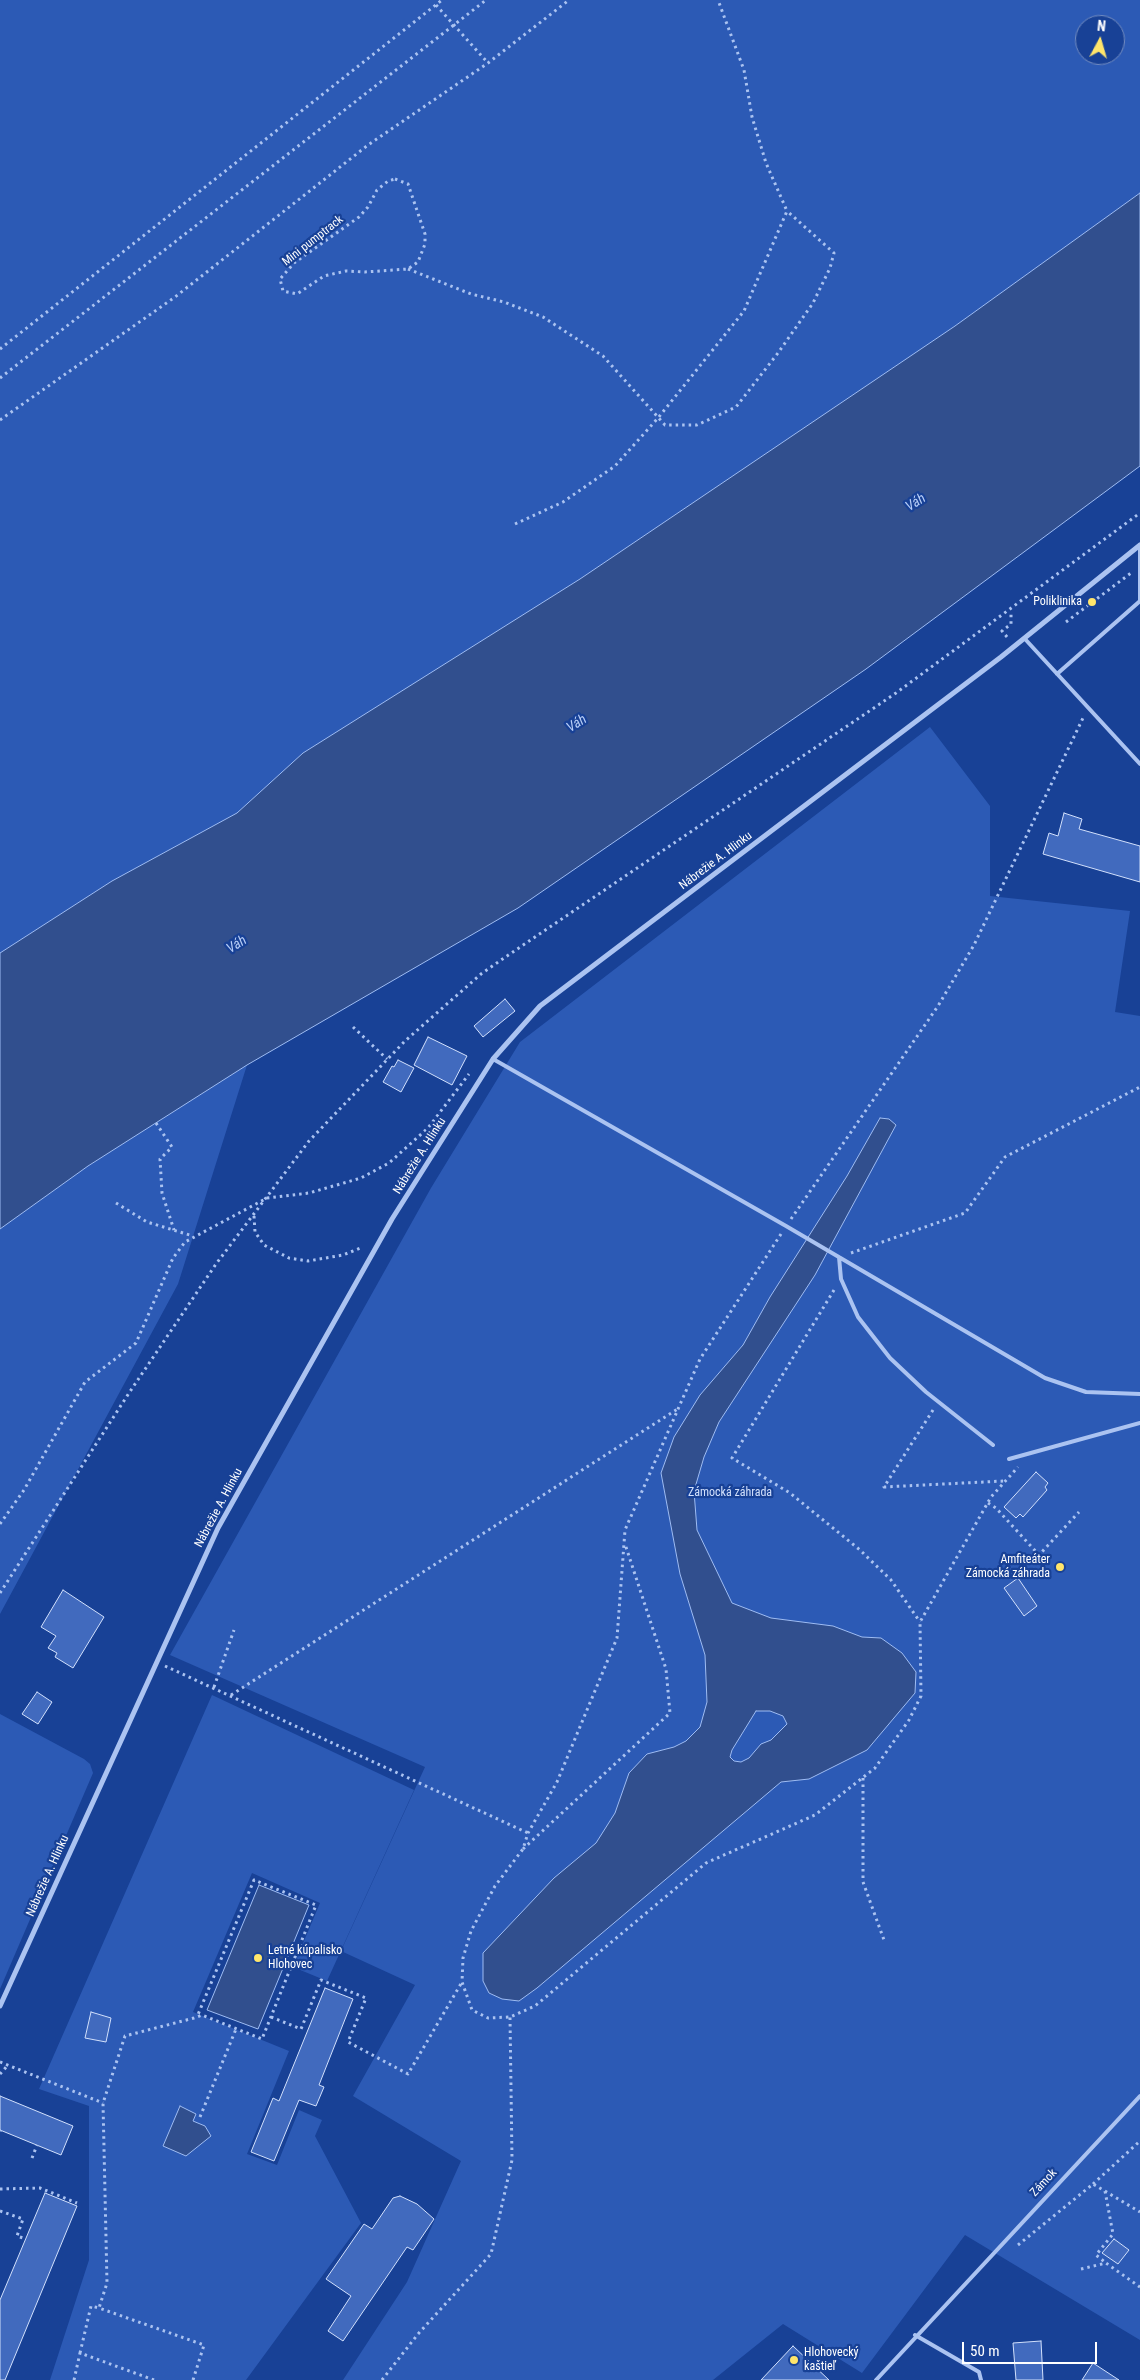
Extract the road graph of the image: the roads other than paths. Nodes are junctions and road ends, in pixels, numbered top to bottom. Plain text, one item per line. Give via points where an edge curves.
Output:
1 (1140, 545) edge
2 (1140, 566) edge
3 (1025, 639) junction
4 (1057, 674) junction
5 (1140, 764) edge
6 (493, 1059) junction
7 (839, 1257) junction
8 (1140, 1394) edge
9 (1140, 1423) edge
10 (993, 1445) dead end
11 (1009, 1460) dead end
12 (0, 2006) edge
13 (1140, 2096) edge
14 (915, 2335) junction
15 (876, 2380) edge
16 (981, 2380) edge

1 - 2 lane
1 - 3 street, Nábrežie A. Hlinku
2 - 4 lane via 1140,601
3 - 4 lane
3 - 6 street, Nábrežie A. Hlinku via 540,1006
4 - 5 lane
6 - 7 lane
6 - 12 street, Nábrežie A. Hlinku via 379,1241 218,1528
7 - 8 lane via 1045,1378 1086,1392
7 - 10 lane via 841,1279 858,1317 890,1358
9 - 11 lane
13 - 14 lane, Zámok
14 - 15 lane
14 - 16 lane via 979,2372

